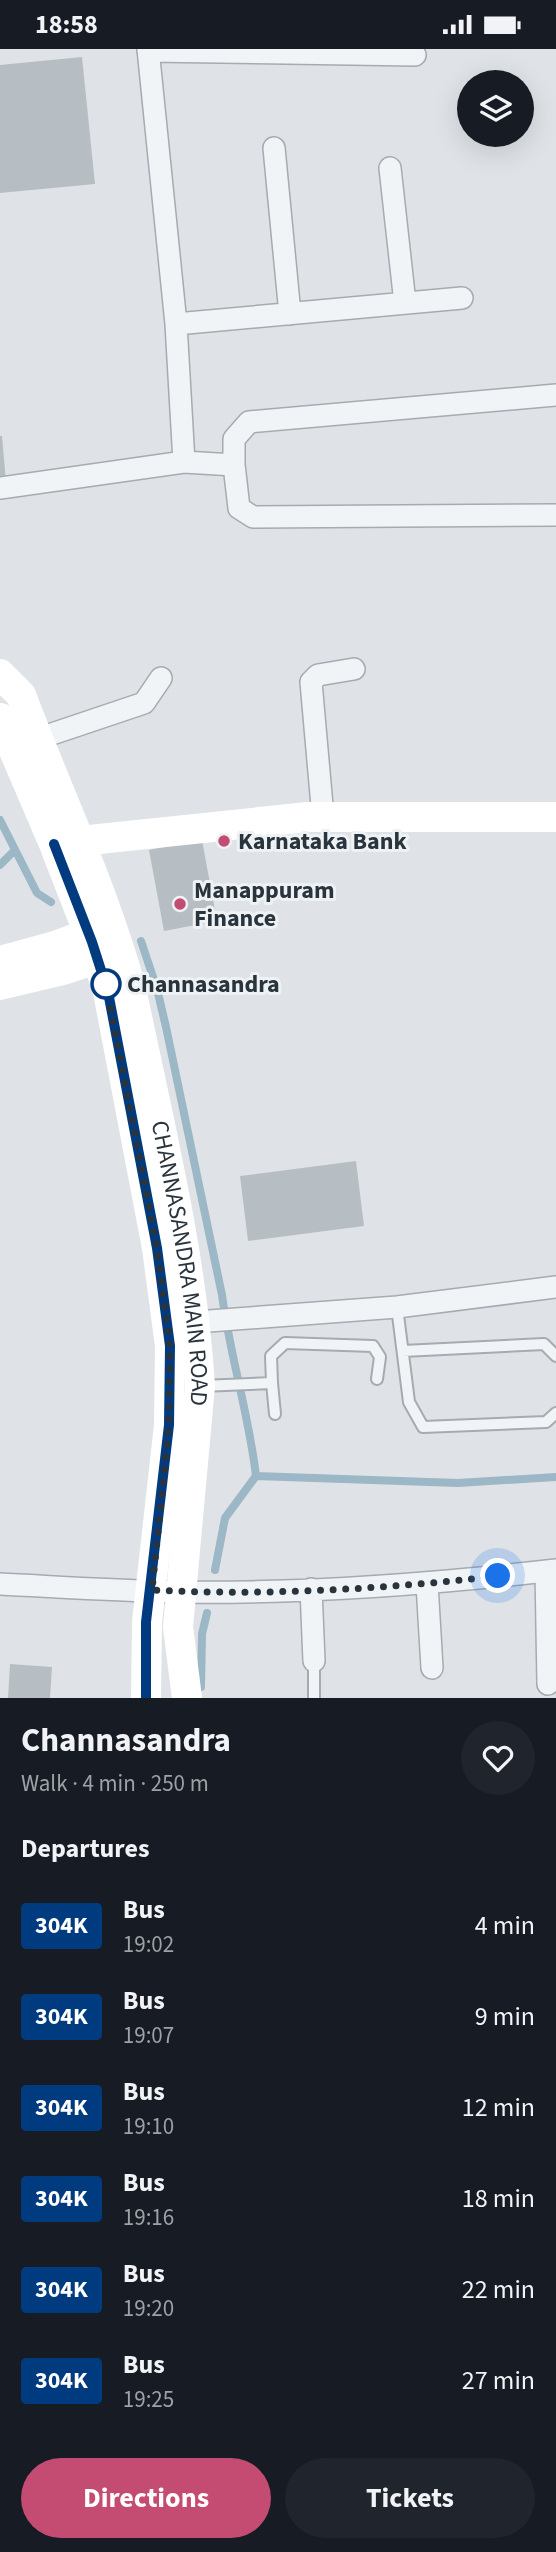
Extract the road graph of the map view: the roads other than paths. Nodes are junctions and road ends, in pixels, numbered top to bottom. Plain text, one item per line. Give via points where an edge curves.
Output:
1 (148, 50) edge
2 (415, 55) dead end
3 (274, 148) dead end
4 (390, 168) dead end
5 (461, 297) dead end
6 (405, 303) junction
7 (290, 314) junction
8 (176, 324) junction
9 (556, 395) edge
10 (184, 462) junction
11 (234, 465) junction
12 (0, 488) edge
13 (556, 515) edge
14 (354, 669) dead end
15 (0, 674) edge
16 (161, 678) dead end
17 (0, 718) edge
18 (37, 739) junction
19 (323, 817) junction
20 (556, 817) edge
21 (67, 842) junction
22 (105, 942) junction
23 (0, 961) edge
24 (0, 985) edge
25 (556, 1287) edge
26 (397, 1307) junction
27 (191, 1322) junction
28 (402, 1351) junction
29 (556, 1356) edge
30 (377, 1379) dead end
31 (272, 1383) junction
32 (212, 1385) junction
33 (556, 1413) edge
34 (275, 1414) dead end
35 (551, 1570) edge
36 (0, 1584) edge
37 (426, 1584) junction
38 (311, 1589) junction
39 (166, 1591) junction
40 (314, 1661) joint
41 (432, 1668) dead end
42 (548, 1684) dead end
43 (146, 1698) edge
44 (187, 1698) edge
45 (314, 1698) edge

1 - 2 street
1 - 8 street
3 - 7 street
4 - 6 street
5 - 6 street
6 - 7 street
7 - 8 street
8 - 10 street
9 - 11 street via 249,422 234,439
10 - 11 street
10 - 12 street
11 - 13 street via 239,508 253,517
14 - 19 street via 318,675 311,682
15 - 18 main road, CHANNASANDRA MAIN ROAD via 20,695
16 - 18 street via 144,703
17 - 21 main road
18 - 21 main road, CHANNASANDRA MAIN ROAD
19 - 20 main road
19 - 21 main road
21 - 22 main road, CHANNASANDRA MAIN ROAD
22 - 23 main road via 55,946
22 - 24 main road via 63,970
22 - 27 main road, CHANNASANDRA MAIN ROAD via 131,988 183,1244
25 - 26 street
26 - 27 street
26 - 28 lane
27 - 32 main road, CHANNASANDRA MAIN ROAD
27 - 39 main road, CHANNASANDRA MAIN ROAD via 170,1346
28 - 29 lane via 544,1344
28 - 33 lane via 409,1402 423,1427 545,1422
30 - 31 lane via 380,1357 373,1346 285,1343 271,1356
31 - 32 lane
31 - 34 lane
32 - 39 main road, CHANNASANDRA MAIN ROAD
35 - 37 street
35 - 42 street
36 - 39 street
37 - 38 street
37 - 41 street
38 - 39 street
38 - 40 street
39 - 43 main road, CHANNASANDRA MAIN ROAD via 146,1622
39 - 44 main road, CHANNASANDRA MAIN ROAD via 178,1627
40 - 45 lane

